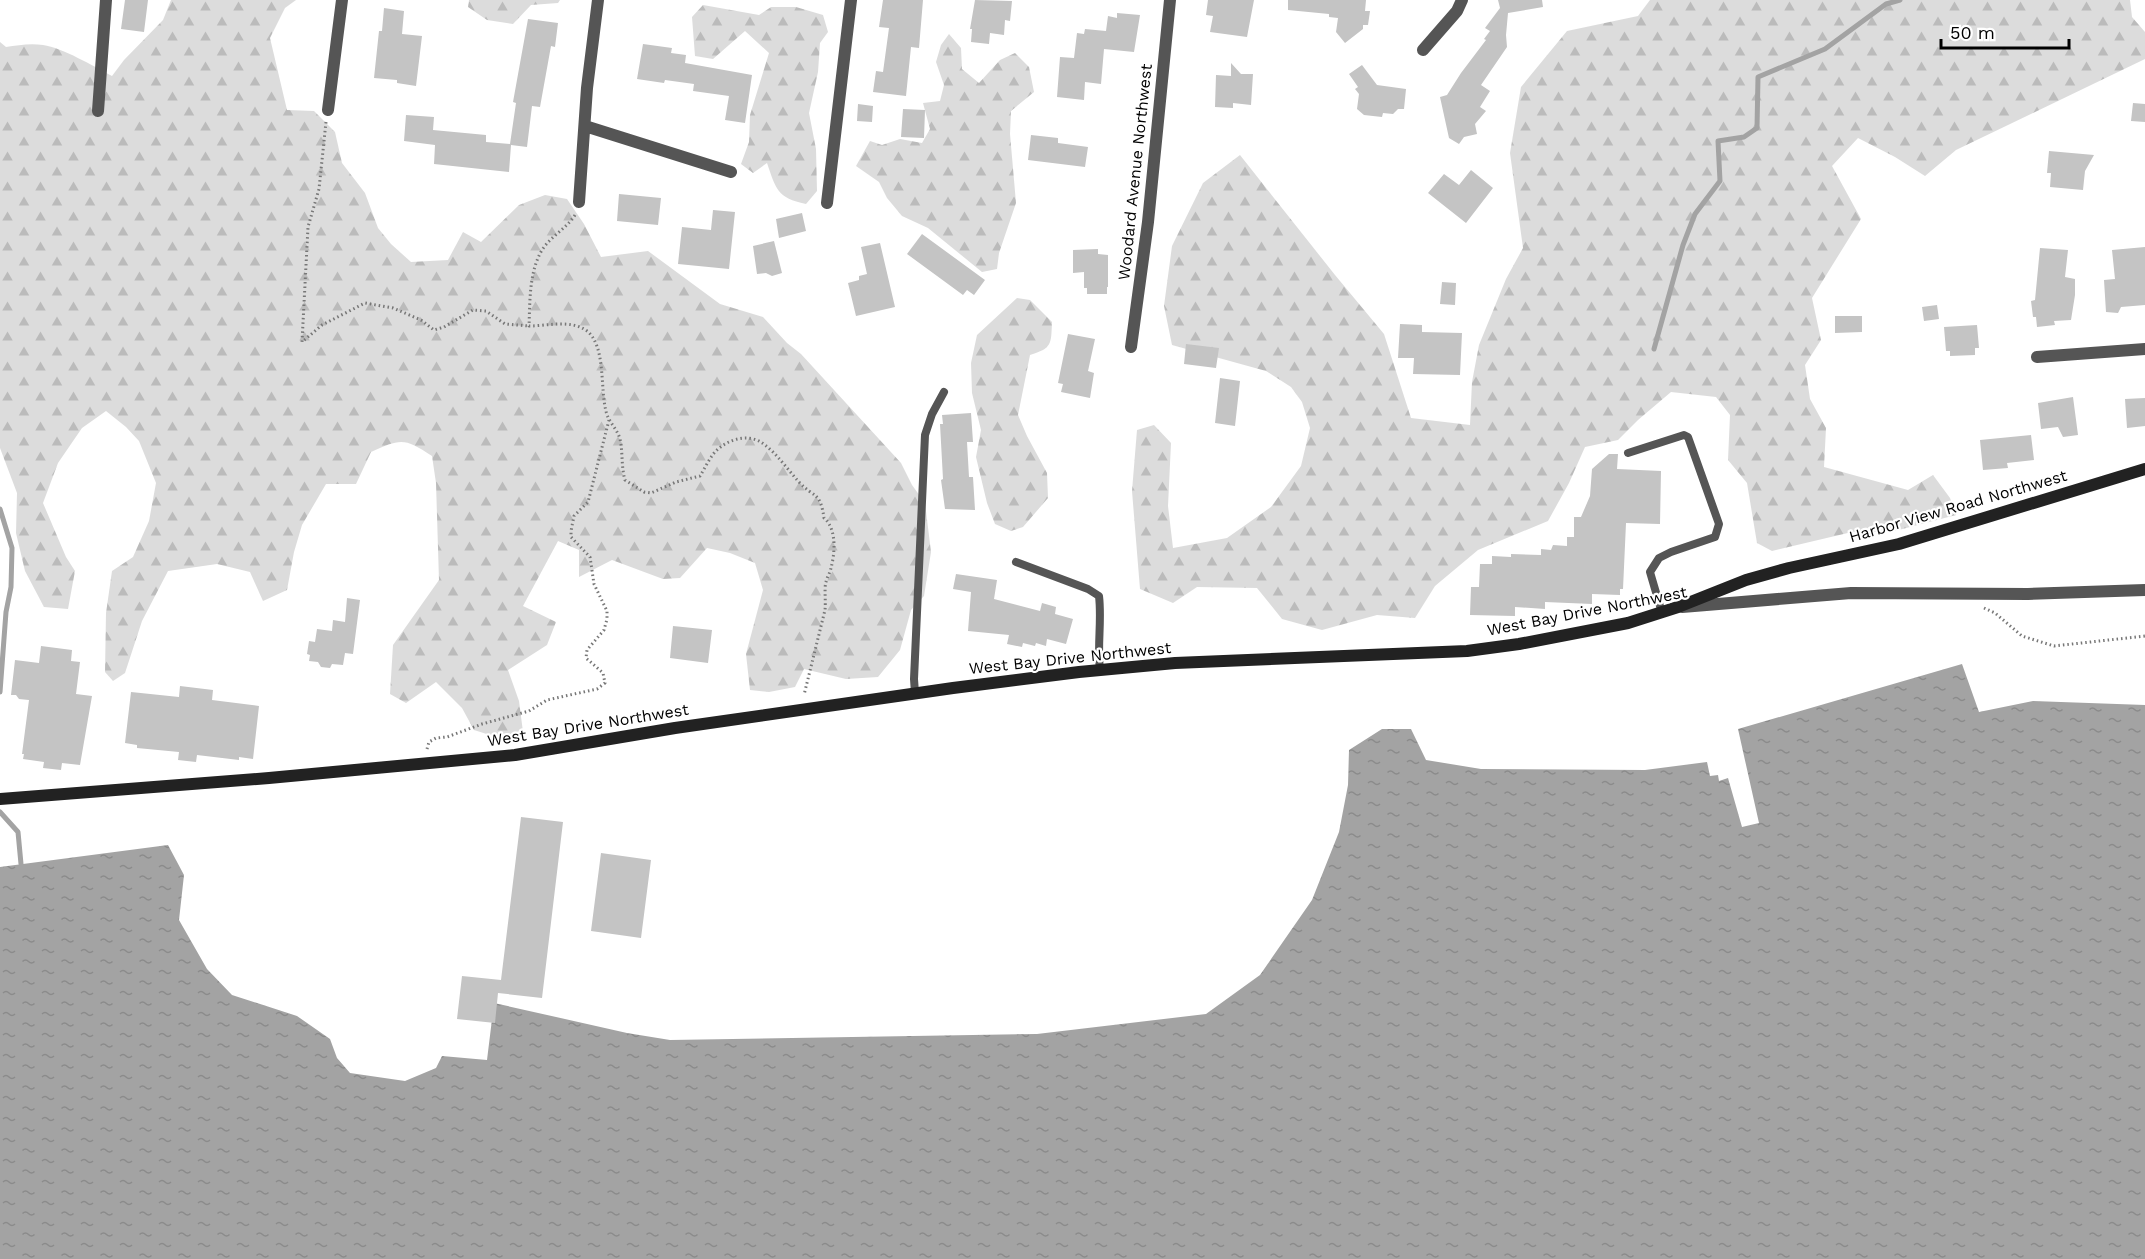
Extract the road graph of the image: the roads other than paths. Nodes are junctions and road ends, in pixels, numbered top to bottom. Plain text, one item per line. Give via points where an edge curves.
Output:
1 (106, 0) edge
2 (342, 0) edge
3 (598, 0) edge
4 (851, 0) edge
5 (1170, 0) edge
6 (1462, 0) edge
7 (1423, 50) dead end
8 (328, 110) road end
9 (98, 111) dead end
10 (585, 126) junction
11 (731, 172) dead end
12 (579, 202) road end
13 (827, 203) dead end
14 (1131, 347) dead end
15 (2145, 349) edge
16 (2037, 357) dead end
17 (944, 392) dead end
18 (1628, 453) dead end
19 (2145, 469) edge
20 (1016, 562) dead end
21 (2145, 590) edge
22 (1678, 608) junction
23 (1662, 612) junction
24 (1100, 670) junction
25 (915, 693) junction
26 (0, 798) edge

1 - 9 street
2 - 8 street
3 - 10 street
4 - 13 street
5 - 14 street, Woodard Avenue Northwest
6 - 7 street
10 - 11 street
10 - 12 street
15 - 16 street
17 - 25 lane via 925,435
18 - 23 lane via 1684,435 1688,438 1719,525 1715,537 1659,558 1650,572
19 - 22 street, Harbor View Road Northwest via 1899,544 1757,577
20 - 24 lane via 1099,596
21 - 22 street, West Bay Drive Northwest via 2028,594 1851,592
22 - 23 street, West Bay Drive Northwest
23 - 24 street, West Bay Drive Northwest via 1628,623 1467,651 1174,663
24 - 25 street, West Bay Drive Northwest
25 - 26 street, West Bay Drive Northwest via 515,754

